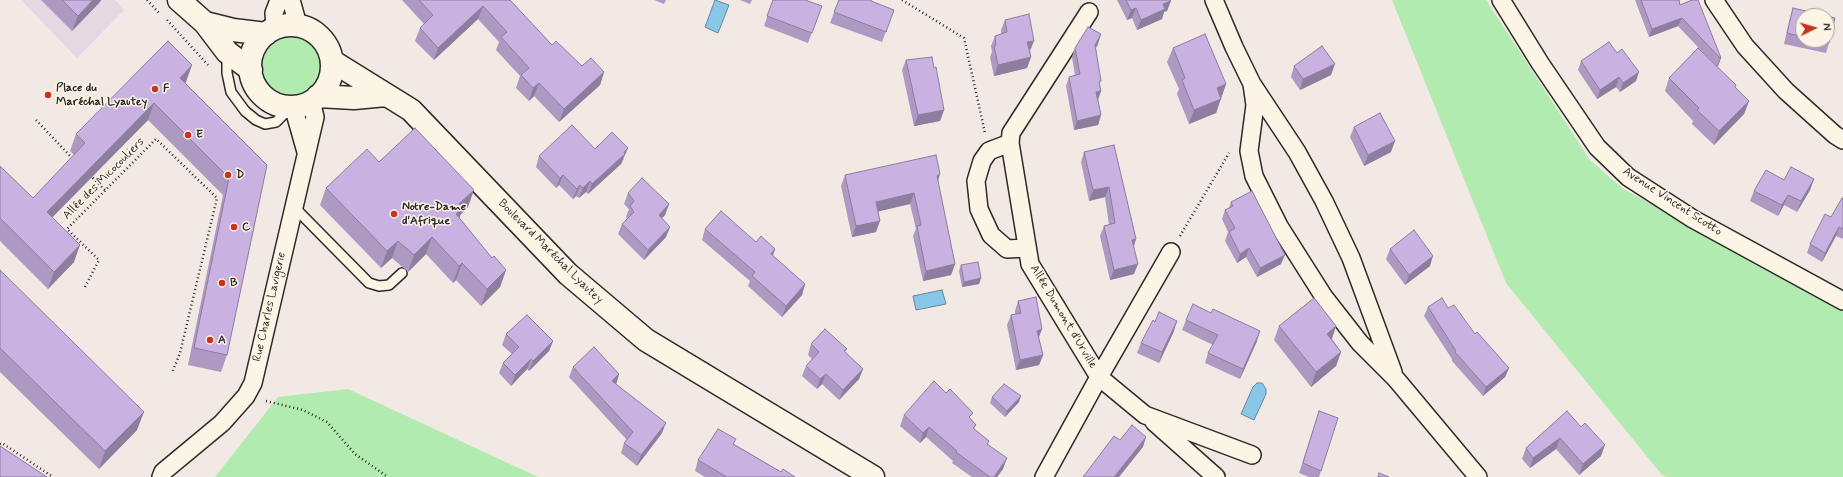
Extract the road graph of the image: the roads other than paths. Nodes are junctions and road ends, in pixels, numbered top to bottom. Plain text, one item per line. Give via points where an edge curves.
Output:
1 (179, 0) edge
2 (279, 0) edge
3 (291, 0) edge
4 (1214, 0) edge
5 (1501, 0) edge
6 (1714, 0) edge
7 (1089, 12) dead end
8 (205, 23) junction
9 (298, 25) junction
10 (270, 31) junction
11 (227, 52) junction
12 (332, 60) junction
13 (251, 70) junction
14 (1252, 84) junction
15 (386, 96) junction
16 (304, 103) junction
17 (1843, 140) edge
18 (1010, 143) junction
19 (293, 206) junction
20 (1026, 248) junction
21 (1171, 252) dead end
22 (402, 273) dead end
23 (1843, 301) edge
24 (1099, 377) junction
25 (1396, 380) junction
26 (1145, 415) junction
27 (1252, 455) dead end
28 (161, 477) edge
29 (873, 477) edge
30 (1044, 477) edge
31 (1216, 477) edge
32 (1478, 477) edge

1 - 8 main road
2 - 10 street
3 - 9 street
4 - 14 street
5 - 23 street, Avenue Vincent Scotto via 1597,147 1628,177 1694,218
6 - 17 street via 1745,46 1786,91
7 - 18 street, Allée Dumont d'Urville via 1015,125
8 - 10 main road via 233,30
8 - 11 main road
9 - 10 main road via 285,25
9 - 12 main road via 310,29 321,37
10 - 13 main road via 256,44 251,56
11 - 13 main road
11 - 16 lane via 227,73 231,92 245,111 256,120 265,124 276,122
12 - 15 main road, Boulevard Maréchal Lyautey
12 - 16 main road via 330,80 325,89
13 - 16 main road via 260,92 268,100 279,105
14 - 25 street via 1297,152 1324,200 1351,258
14 - 25 street via 1255,104 1249,150 1254,176 1266,202 1324,297 1360,343
15 - 16 main road
15 - 29 main road, Boulevard Maréchal Lyautey via 411,110 568,274 646,340
16 - 19 street, Rue Charles Lavigerie via 306,154
18 - 20 street, Allée Dumont d'Urville
18 - 20 street via 989,152 982,161 976,181 980,209 991,235 1007,249
19 - 22 lane via 369,282 379,286 389,285
19 - 28 street, Rue Charles Lavigerie via 253,383 246,396 222,423
20 - 24 street, Allée Dumont d'Urville via 1030,264
21 - 24 street
24 - 26 street, Allée Dumont d'Urville
24 - 30 street
25 - 32 street
26 - 27 street, Allée Dumont d'Urville
26 - 31 street

